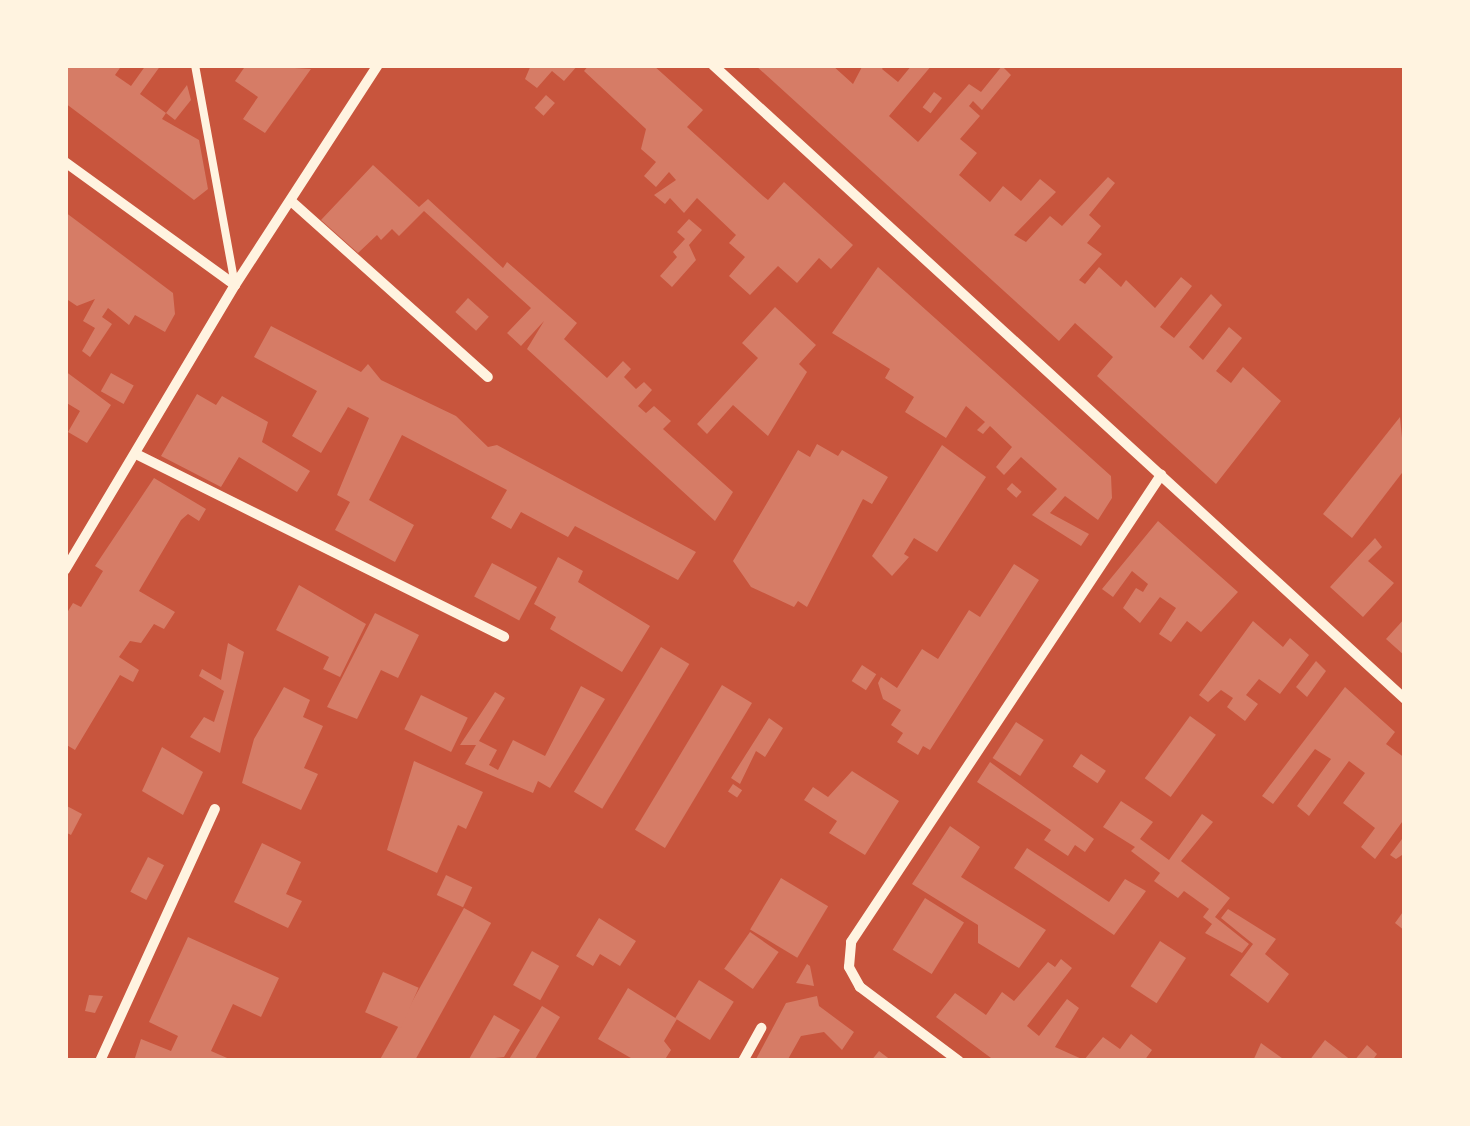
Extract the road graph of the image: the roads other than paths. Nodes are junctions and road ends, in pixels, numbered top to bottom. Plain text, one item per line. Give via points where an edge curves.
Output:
1 (195, 65) edge
2 (378, 65) edge
3 (714, 65) edge
4 (65, 162) edge
5 (291, 201) junction
6 (234, 285) junction
7 (488, 377) dead end
8 (136, 454) junction
9 (1161, 475) junction
10 (65, 570) edge
11 (504, 638) dead end
12 (1405, 698) edge
13 (215, 809) dead end
14 (761, 1028) dead end
15 (100, 1061) edge
16 (743, 1061) edge
17 (959, 1061) edge

1 - 6 lane
2 - 5 street
3 - 9 street
4 - 6 street
5 - 6 street
5 - 7 street
6 - 8 street
8 - 10 street
8 - 11 street
9 - 12 street
9 - 17 street via 851,942 850,967 860,987
13 - 15 street
14 - 16 street

